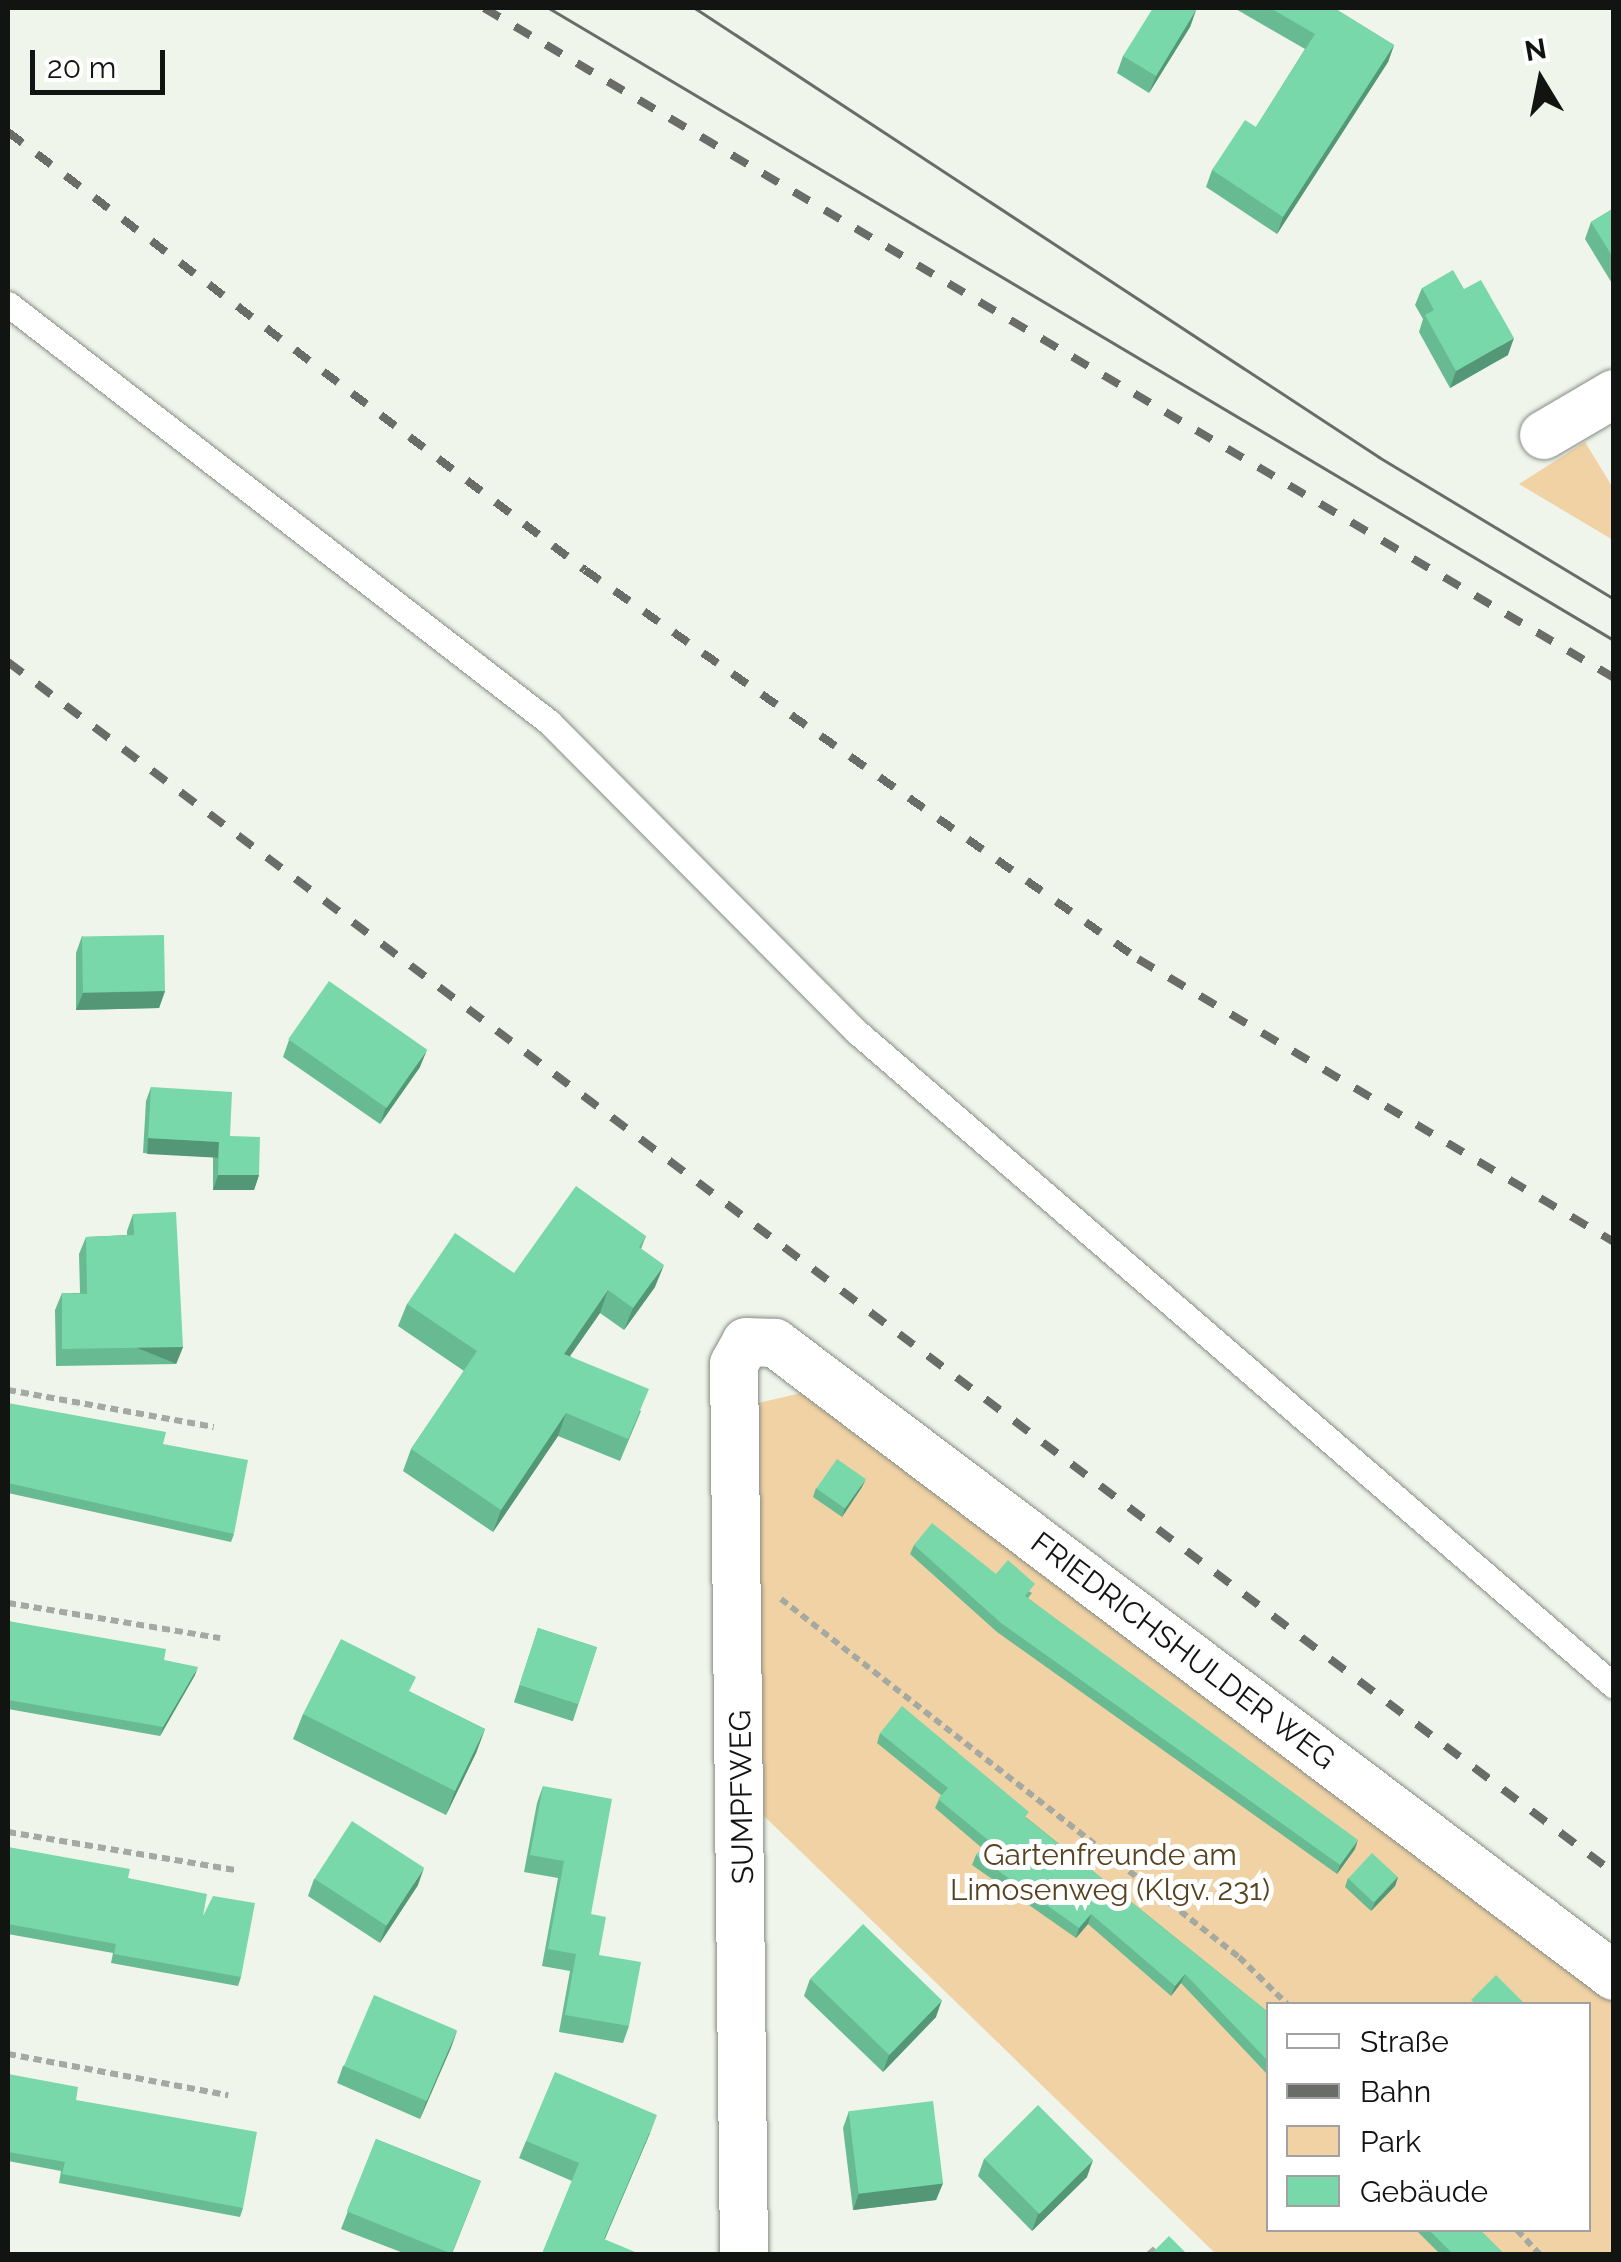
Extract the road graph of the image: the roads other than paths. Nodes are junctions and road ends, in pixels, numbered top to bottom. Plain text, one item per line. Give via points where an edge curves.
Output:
1 (8, 304) edge
2 (1614, 394) edge
3 (1544, 434) dead end
4 (746, 1342) joint
5 (1614, 1686) edge
6 (1614, 1976) edge
7 (744, 2254) edge

1 - 5 lane via 548,722 857,1032
2 - 3 street
4 - 6 street, FRIEDRICHSHULDER WEG via 775,1343
4 - 7 street, SUMPFWEG via 734,1364

